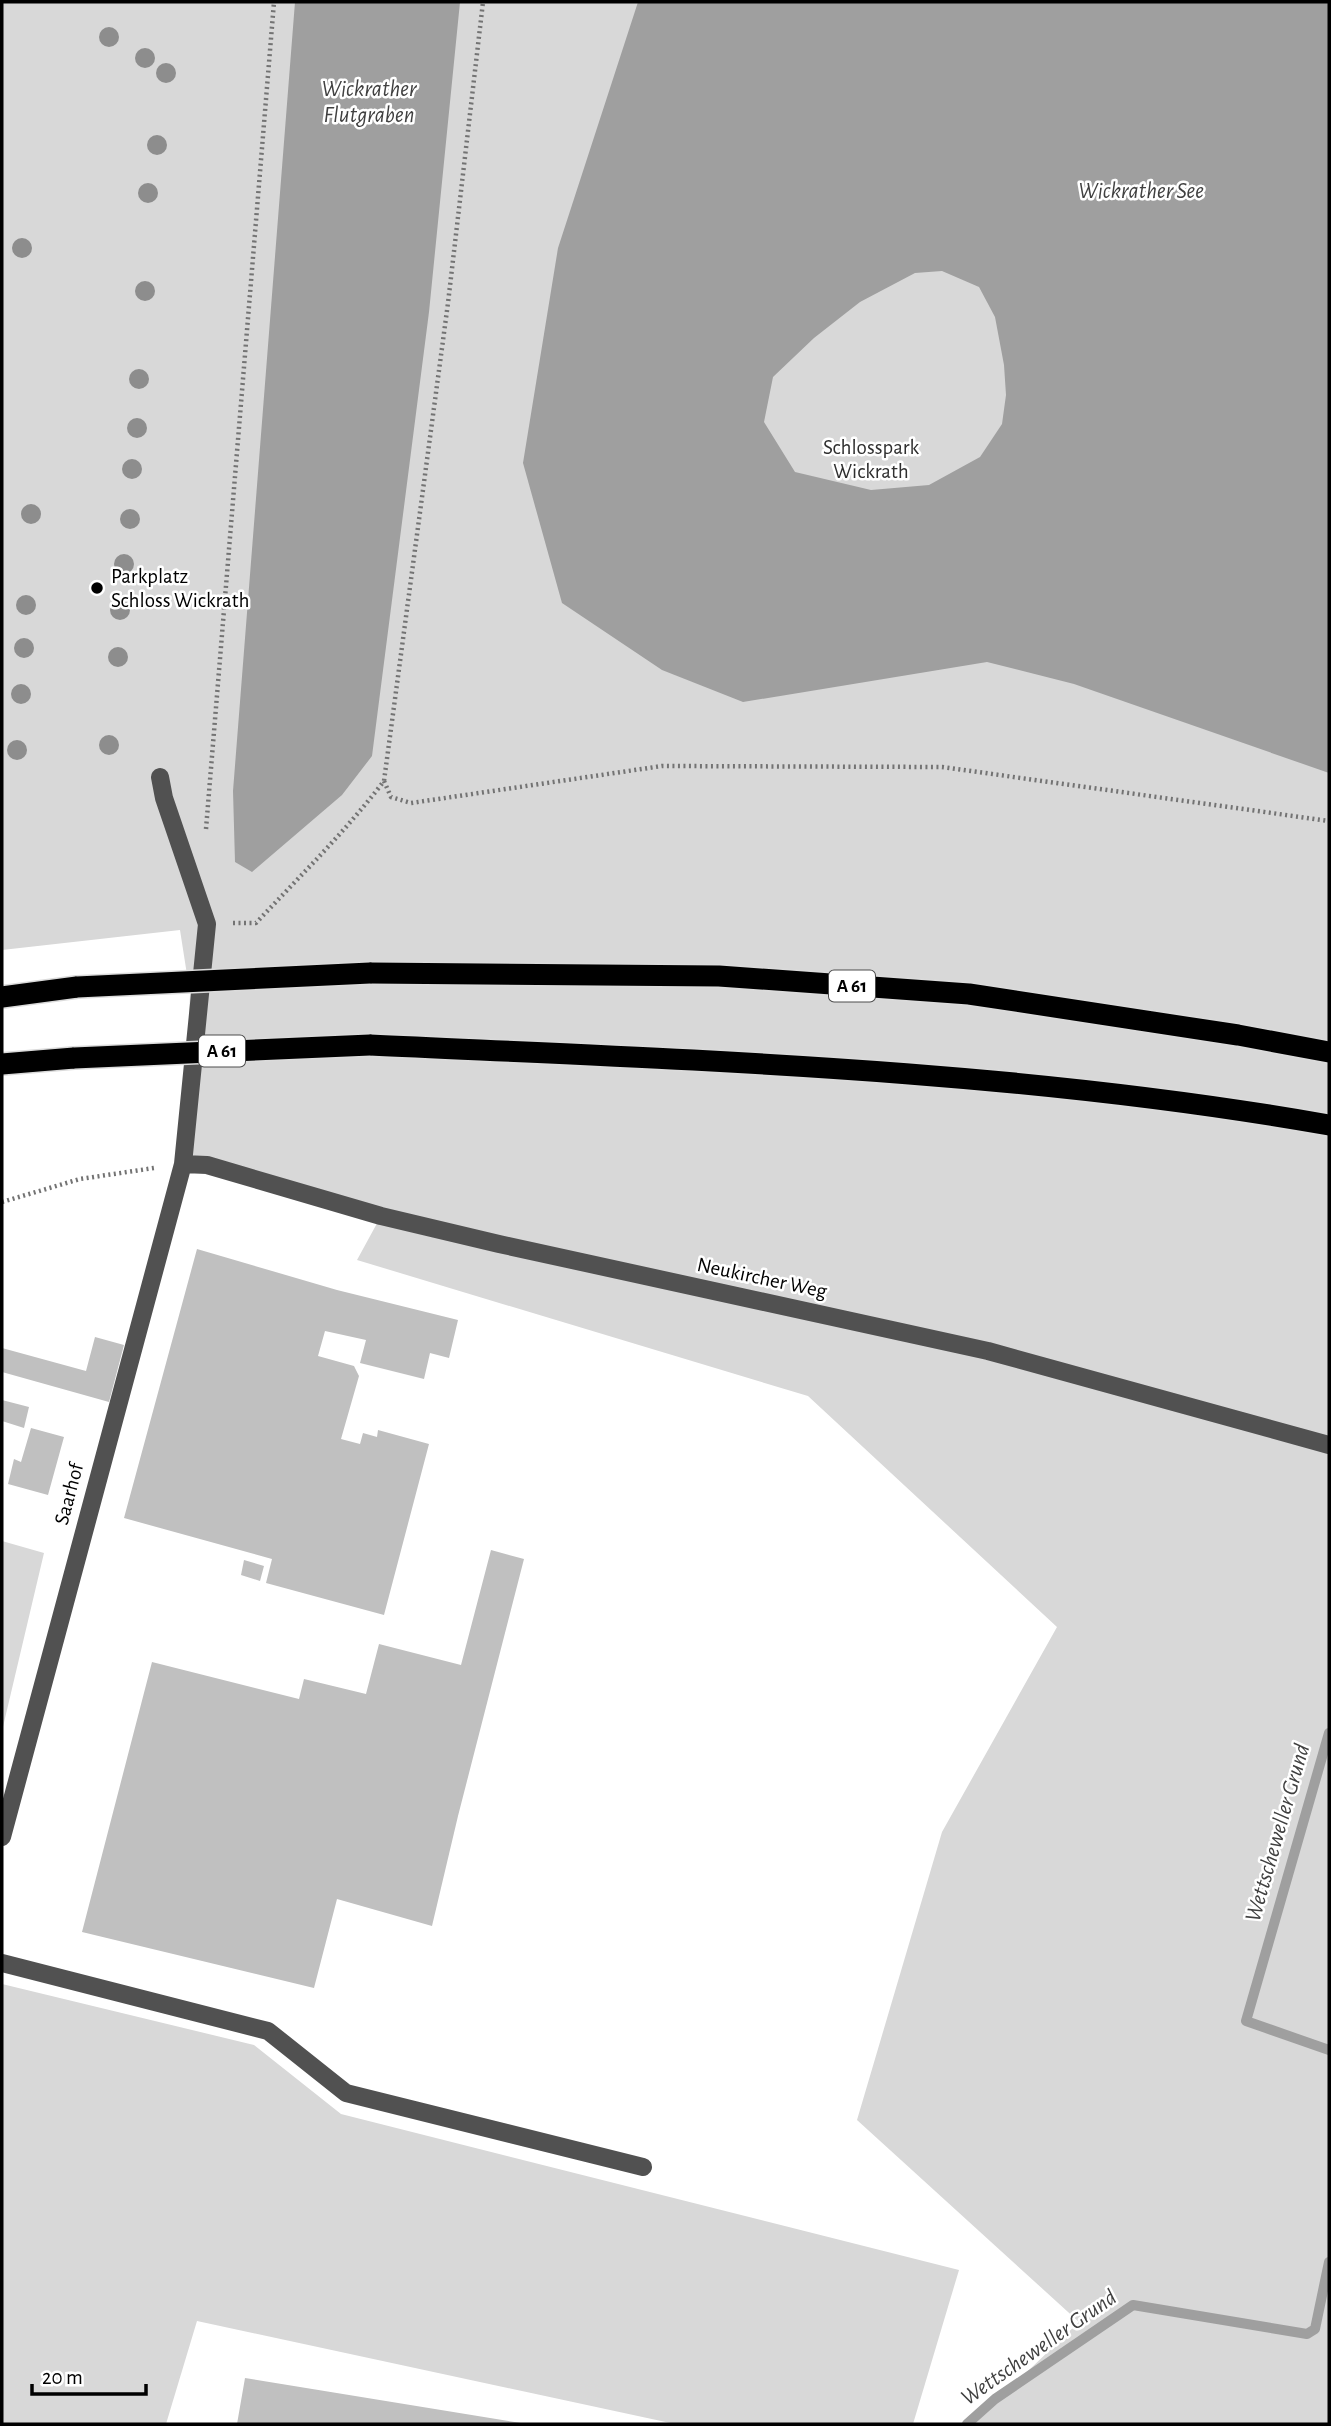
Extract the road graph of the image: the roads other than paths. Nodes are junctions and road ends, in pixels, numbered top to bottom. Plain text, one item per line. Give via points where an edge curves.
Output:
1 (160, 777) dead end
2 (2, 997) edge
3 (1329, 1052) edge
4 (2, 1064) edge
5 (1329, 1125) edge
6 (183, 1164) junction
7 (1329, 1445) edge
8 (2, 1837) edge
9 (2, 1964) edge
10 (643, 2167) dead end

1 - 6 street, Saarhof via 207,924
2 - 3 highway, A 61, bridge via 77,987 370,973 719,976 969,994
4 - 5 highway, A 61, bridge via 370,1045 808,1066 1055,1085
6 - 7 street, Neukircher Weg via 207,1165 381,1216 499,1244 988,1351
6 - 8 street, Saarhof
9 - 10 street via 268,2031 345,2093

